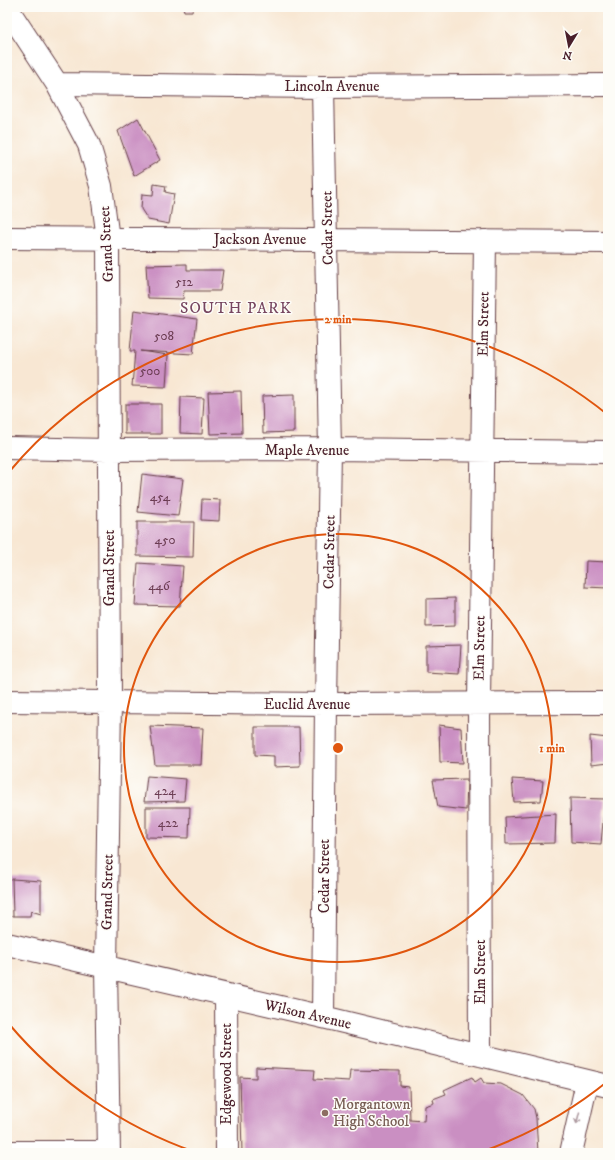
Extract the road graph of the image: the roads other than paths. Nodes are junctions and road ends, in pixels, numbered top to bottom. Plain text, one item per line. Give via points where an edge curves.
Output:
1 (7, 8) edge
2 (57, 84) junction
3 (608, 85) edge
4 (323, 87) junction
5 (7, 238) edge
6 (108, 239) junction
7 (328, 239) junction
8 (484, 241) junction
9 (608, 242) edge
10 (7, 448) edge
11 (330, 449) junction
12 (108, 450) junction
13 (481, 451) junction
14 (608, 452) edge
15 (7, 700) edge
16 (479, 702) junction
17 (110, 703) junction
18 (608, 703) edge
19 (326, 704) junction
20 (7, 944) edge
21 (106, 967) junction
22 (226, 995) junction
23 (323, 1017) junction
24 (480, 1055) junction
25 (587, 1082) junction
26 (608, 1086) edge
27 (7, 1152) edge
28 (109, 1153) edge
29 (227, 1153) edge
30 (571, 1153) edge

1 - 2 street, Grand Street
2 - 4 street, Lincoln Avenue
2 - 6 street, Grand Street via 89,145 102,186
3 - 4 street, Lincoln Avenue
4 - 7 street, Cedar Street
5 - 6 street, Jackson Avenue
6 - 7 street, Jackson Avenue
6 - 12 street, Grand Street
7 - 8 street, Jackson Avenue
7 - 11 street, Cedar Street
8 - 9 street, Jackson Avenue
8 - 13 street, Elm Street
10 - 12 street, Maple Avenue
11 - 12 street, Maple Avenue
11 - 13 street, Maple Avenue
11 - 19 street, Cedar Street
12 - 17 street, Grand Street
13 - 14 street, Maple Avenue
13 - 16 street, Elm Street
15 - 17 street, Euclid Avenue
16 - 18 street, Euclid Avenue
16 - 19 street, Euclid Avenue
16 - 24 street, Elm Street
17 - 19 street, Euclid Avenue
17 - 21 street, Grand Street
19 - 23 street, Cedar Street
20 - 21 street, Wilson Avenue
21 - 22 street, Wilson Avenue
21 - 28 street, Grand Street
22 - 23 street, Wilson Avenue
22 - 29 street, Edgewood Street
23 - 24 street, Wilson Avenue
24 - 25 street, Wilson Avenue
25 - 26 street, Wilson Avenue
25 -> 30 street
27 - 28 street

